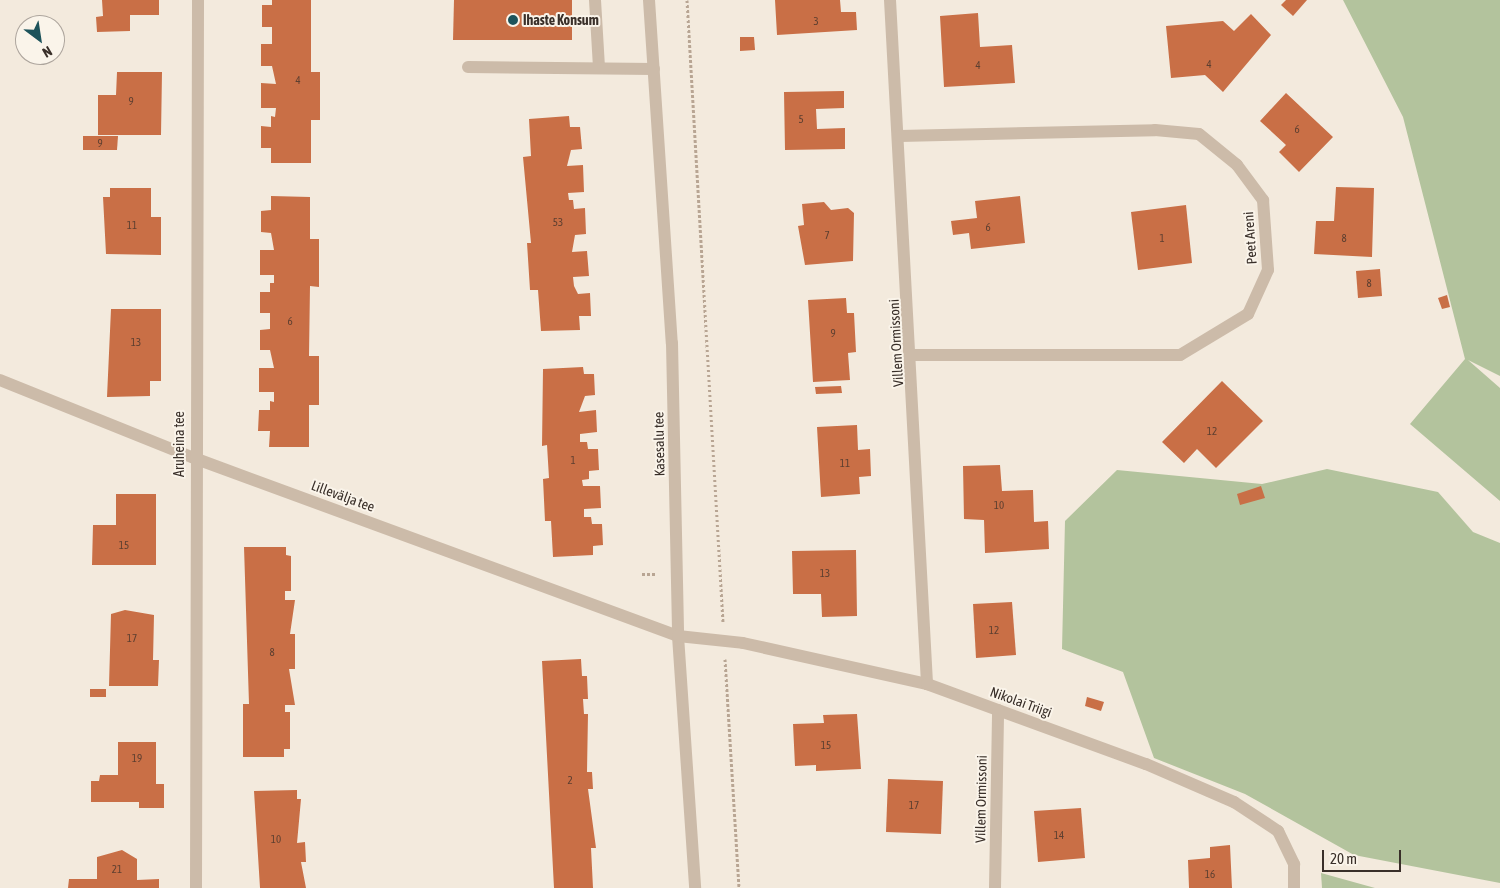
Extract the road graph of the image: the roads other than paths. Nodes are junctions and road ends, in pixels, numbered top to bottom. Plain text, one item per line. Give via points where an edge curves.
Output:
1 (198, 0) edge
2 (595, 0) edge
3 (649, 0) edge
4 (890, 0) edge
5 (468, 66) dead end
6 (599, 67) junction
7 (654, 69) junction
8 (900, 136) junction
9 (912, 355) junction
10 (0, 380) edge
11 (194, 458) junction
12 (678, 636) junction
13 (928, 684) junction
14 (998, 710) junction
15 (196, 888) edge
16 (694, 888) edge
17 (995, 888) edge
18 (1294, 888) edge

1 - 11 street, Aruheina tee
2 - 6 street
3 - 7 street, Kasesalu tee
4 - 8 street, Villem Ormissoni
5 - 6 street
6 - 7 street
7 - 12 street, Kasesalu tee via 672,343
8 - 9 street, Villem Ormissoni
8 - 9 street, Peet Areni via 1155,130 1200,134 1237,165 1263,200 1268,270 1248,314 1180,355
9 - 13 street, Villem Ormissoni
10 - 11 street, Lillevälja tee
11 - 12 street, Lillevälja tee
11 - 15 street, Aruheina tee
12 - 13 street, Nikolai Triigi via 724,640
12 - 16 street, Kasesalu tee
13 - 14 street, Nikolai Triigi
14 - 17 street, Villem Ormissoni
14 - 18 street, Nikolai Triigi via 1146,764 1234,802 1278,831 1294,864

